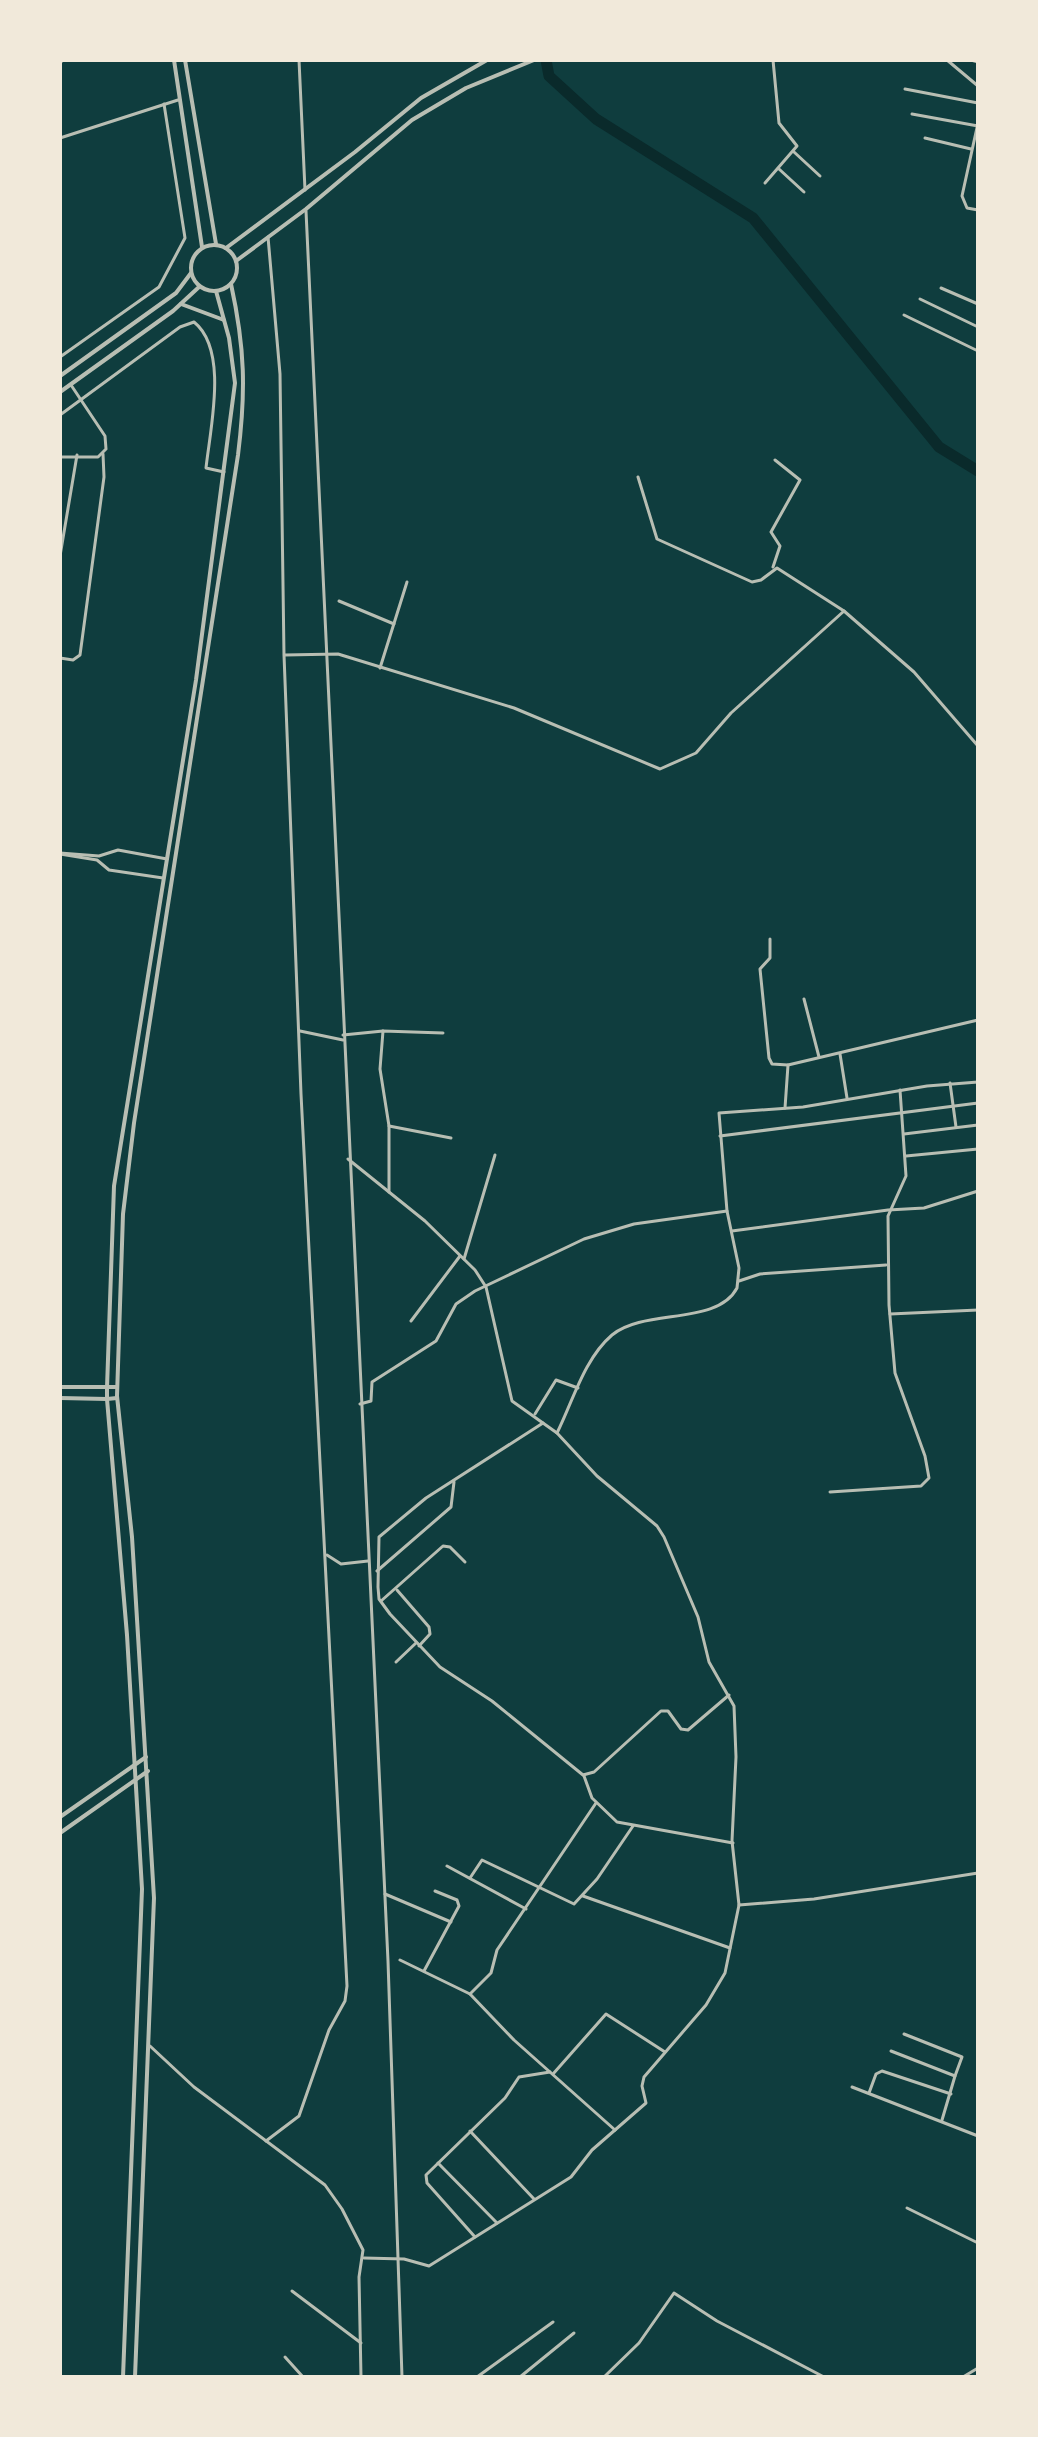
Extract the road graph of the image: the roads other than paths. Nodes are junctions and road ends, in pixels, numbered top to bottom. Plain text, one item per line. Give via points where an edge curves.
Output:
1 (174, 60) edge
2 (185, 60) edge
3 (299, 60) edge
4 (487, 60) edge
5 (534, 60) edge
6 (773, 60) edge
7 (947, 60) edge
8 (971, 60) edge
9 (978, 62) edge
10 (978, 86) edge
11 (905, 89) dead end
12 (178, 100) junction
13 (166, 103) junction
14 (978, 103) edge
15 (912, 114) dead end
16 (978, 125) edge
17 (60, 138) edge
18 (925, 138) dead end
19 (971, 149) junction
20 (794, 152) junction
21 (970, 157) junction
22 (978, 159) edge
23 (779, 169) junction
24 (820, 176) dead end
25 (765, 183) dead end
26 (305, 190) junction
27 (804, 192) dead end
28 (306, 209) junction
29 (978, 210) edge
30 (268, 237) junction
31 (216, 244) junction
32 (202, 247) junction
33 (226, 248) junction
34 (236, 261) junction
35 (191, 273) junction
36 (231, 284) junction
37 (199, 287) junction
38 (941, 288) dead end
39 (216, 291) junction
40 (920, 299) dead end
41 (181, 304) junction
42 (978, 304) edge
43 (904, 315) dead end
44 (224, 320) junction
45 (978, 327) edge
46 (978, 351) edge
47 (60, 357) edge
48 (60, 376) edge
49 (71, 384) junction
50 (60, 392) edge
51 (78, 396) junction
52 (60, 415) edge
53 (103, 454) junction
54 (77, 455) junction
55 (60, 457) edge
56 (775, 460) dead end
57 (224, 472) junction
58 (638, 477) dead end
59 (60, 556) edge
60 (773, 567) junction
61 (407, 582) dead end
62 (339, 601) dead end
63 (844, 611) junction
64 (394, 624) junction
65 (326, 652) junction
66 (284, 655) junction
67 (60, 658) edge
68 (380, 668) junction
69 (978, 746) edge
70 (60, 853) edge
71 (167, 859) junction
72 (161, 879) junction
73 (173, 883) junction
74 (770, 939) dead end
75 (804, 999) dead end
76 (978, 1020) edge
77 (299, 1030) junction
78 (383, 1031) junction
79 (443, 1033) dead end
80 (343, 1037) junction
81 (839, 1053) junction
82 (819, 1057) junction
83 (788, 1065) junction
84 (978, 1082) edge
85 (950, 1083) junction
86 (900, 1090) junction
87 (847, 1098) junction
88 (978, 1103) edge
89 (953, 1106) junction
90 (785, 1108) junction
91 (902, 1111) junction
92 (978, 1125) edge
93 (389, 1126) junction
94 (956, 1127) junction
95 (904, 1134) junction
96 (718, 1136) junction
97 (451, 1138) dead end
98 (978, 1149) edge
99 (495, 1155) dead end
100 (905, 1156) junction
101 (348, 1159) junction
102 (978, 1191) edge
103 (389, 1192) junction
104 (888, 1210) junction
105 (727, 1211) junction
106 (732, 1231) junction
107 (462, 1258) junction
108 (886, 1265) junction
109 (739, 1281) junction
110 (486, 1287) junction
111 (978, 1310) edge
112 (890, 1314) junction
113 (411, 1321) dead end
114 (60, 1387) edge
115 (117, 1387) junction
116 (107, 1388) junction
117 (578, 1388) junction
118 (60, 1398) edge
119 (117, 1398) junction
120 (107, 1399) junction
121 (360, 1404) junction
122 (535, 1415) junction
123 (543, 1423) junction
124 (557, 1433) junction
125 (454, 1482) junction
126 (830, 1492) dead end
127 (327, 1555) junction
128 (368, 1561) junction
129 (465, 1562) dead end
130 (377, 1571) junction
131 (396, 1589) junction
132 (381, 1601) junction
133 (418, 1645) junction
134 (396, 1662) dead end
135 (729, 1695) junction
136 (146, 1757) junction
137 (134, 1766) junction
138 (148, 1771) junction
139 (583, 1775) junction
140 (135, 1779) junction
141 (596, 1803) junction
142 (60, 1817) edge
143 (633, 1826) junction
144 (60, 1833) edge
145 (733, 1843) junction
146 (447, 1866) dead end
147 (978, 1873) edge
148 (470, 1878) junction
149 (540, 1887) junction
150 (435, 1891) dead end
151 (384, 1894) junction
152 (583, 1895) junction
153 (739, 1905) junction
154 (526, 1909) junction
155 (451, 1922) junction
156 (730, 1948) junction
157 (400, 1960) dead end
158 (424, 1971) junction
159 (470, 1994) junction
160 (904, 2034) dead end
161 (150, 2046) junction
162 (891, 2051) dead end
163 (665, 2052) junction
164 (552, 2073) junction
165 (955, 2076) junction
166 (852, 2087) dead end
167 (869, 2093) junction
168 (951, 2094) junction
169 (942, 2120) junction
170 (615, 2130) junction
171 (470, 2131) junction
172 (978, 2136) edge
173 (266, 2141) junction
174 (438, 2162) junction
175 (534, 2199) junction
176 (907, 2208) dead end
177 (497, 2223) junction
178 (475, 2237) junction
179 (978, 2243) edge
180 (364, 2258) junction
181 (399, 2258) junction
182 (292, 2291) dead end
183 (553, 2322) dead end
184 (574, 2333) dead end
185 (361, 2343) junction
186 (285, 2357) dead end
187 (978, 2368) edge
188 (402, 2376) edge
189 (409, 2376) edge
190 (123, 2377) edge
191 (135, 2377) edge
192 (303, 2377) edge
193 (361, 2377) edge
194 (386, 2377) edge
195 (520, 2377) edge
196 (604, 2377) edge
197 (824, 2377) edge
198 (963, 2377) edge

1 - 12 street
2 - 31 street
3 - 26 street
4 - 26 street via 409,106
5 - 28 street via 412,120
6 - 20 street via 779,123 796,143
7 - 10 street
8 - 9 street
11 - 14 street
12 - 13 street
12 - 32 street
13 - 17 street
13 - 47 street via 185,238 163,283
15 - 16 street
16 - 19 street
18 - 19 street
19 - 21 street
20 - 23 street
20 - 24 street
21 - 22 street
21 - 29 street via 962,203
23 - 25 street
23 - 27 street
26 - 33 street
28 - 30 street
28 - 65 street
30 - 34 street
30 - 66 street via 280,374
31 - 32 street
31 - 33 street
32 - 35 street via 191,261
33 - 34 street
34 - 36 street
35 - 37 street
35 - 48 street via 176,293
36 - 39 street
36 - 73 street via 246,391
37 - 39 street
37 - 41 street
38 - 42 street
39 - 44 street
40 - 45 street
41 - 44 street
41 - 49 street
43 - 46 street
44 - 57 street via 235,383
49 - 50 street
49 - 51 street
51 - 52 street
51 - 53 street via 105,436
51 - 57 street via 194,322 201,328 215,374 208,470
53 - 54 street
53 - 67 street via 80,655
54 - 55 street
54 - 59 street
56 - 60 street via 800,480 771,532 780,546
57 - 71 street
58 - 60 street via 657,539 752,582
60 - 63 street
61 - 64 street
62 - 64 street
63 - 68 street via 731,713 696,753 660,769 514,708
63 - 69 street via 914,672
64 - 68 street
65 - 66 street
65 - 68 street
65 - 80 street
66 - 77 street
70 - 71 street via 99,856 118,850
70 - 72 street via 97,860 109,870
71 - 72 street
72 - 73 street
72 - 116 street via 114,1186
73 - 115 street via 125,1185
74 - 83 street via 770,958 760,969 769,1058 772,1064
75 - 82 street
76 - 81 street
77 - 80 street
77 - 127 street
78 - 79 street
78 - 80 street
78 - 93 street via 380,1069
80 - 101 street
81 - 82 street
81 - 87 street
82 - 83 street
83 - 90 street
84 - 85 street
85 - 86 street
85 - 89 street
86 - 87 street
86 - 91 street
87 - 90 street
88 - 89 street
89 - 91 street
89 - 94 street
90 - 96 street via 723,1111 717,1118
91 - 95 street
91 - 96 street
92 - 94 street
93 - 97 street
93 - 103 street
94 - 95 street
95 - 100 street
96 - 105 street
98 - 100 street
99 - 107 street
100 - 104 street via 905,1181
101 - 103 street
101 - 121 street
102 - 104 street via 924,1208
103 - 107 street
104 - 106 street
104 - 108 street
105 - 106 street
105 - 110 street via 634,1224 584,1239
106 - 109 street
107 - 110 street
107 - 113 street
108 - 109 street via 760,1274
108 - 112 street
109 - 117 street via 734,1295 721,1305 621,1329 597,1350
110 - 121 street via 456,1304 436,1341 372,1382 371,1401
110 - 122 street via 509,1396
111 - 112 street
112 - 126 street via 895,1373 925,1456 928,1483
114 - 116 street
115 - 116 street
115 - 119 street
116 - 120 street
117 - 122 street via 556,1380
117 - 124 street
118 - 120 street
119 - 120 street
119 - 136 street
120 - 137 street
121 - 128 street
122 - 123 street
123 - 124 street
123 - 125 street
124 - 135 street via 597,1476 657,1526 698,1617 709,1662
125 - 130 street via 451,1507
125 - 130 street via 379,1537
127 - 128 street via 341,1564
127 - 173 street via 347,1986 299,2116
128 - 151 street
129 - 131 street via 443,1546
130 - 132 street
131 - 132 street
131 - 133 street via 429,1627 430,1634
132 - 133 street
133 - 134 street
133 - 139 street
135 - 139 street via 688,1730 681,1729 668,1711 661,1711 594,1772
135 - 145 street via 736,1719
136 - 137 street
136 - 138 street
137 - 140 street
137 - 142 street
138 - 140 street
138 - 161 street via 154,1898
139 - 141 street
140 - 144 street
140 - 190 street via 142,1904
141 - 143 street via 617,1822
141 - 149 street
143 - 145 street
143 - 152 street
145 - 153 street
146 - 148 street
147 - 153 street via 814,1899
148 - 149 street via 482,1860
148 - 154 street
149 - 152 street via 570,1903
149 - 154 street
150 - 155 street via 459,1902
151 - 155 street
151 - 181 street
152 - 156 street
153 - 156 street
154 - 159 street via 494,1955 491,1973
155 - 158 street
156 - 163 street via 725,1973 706,2005
157 - 158 street
158 - 159 street
159 - 164 street
160 - 165 street via 962,2057
161 - 173 street
161 - 191 street
162 - 165 street
163 - 164 street via 606,2014
163 - 170 street via 642,2082 646,2103
164 - 170 street
164 - 171 street via 519,2077
165 - 168 street
166 - 167 street
167 - 168 street via 882,2071
167 - 169 street
168 - 169 street
169 - 172 street
170 - 175 street via 571,2177
171 - 174 street
171 - 175 street
173 - 180 street via 334,2196 359,2236
174 - 177 street
174 - 178 street via 426,2175 427,2183
175 - 177 street
176 - 179 street
177 - 178 street
178 - 181 street via 429,2266
180 - 181 street
180 - 185 street via 359,2277
181 - 188 street
182 - 185 street
183 - 189 street via 477,2377
184 - 195 street
185 - 193 street
186 - 192 street
187 - 198 street
188 - 189 street
188 - 194 street
196 - 197 street via 639,2343 674,2293

